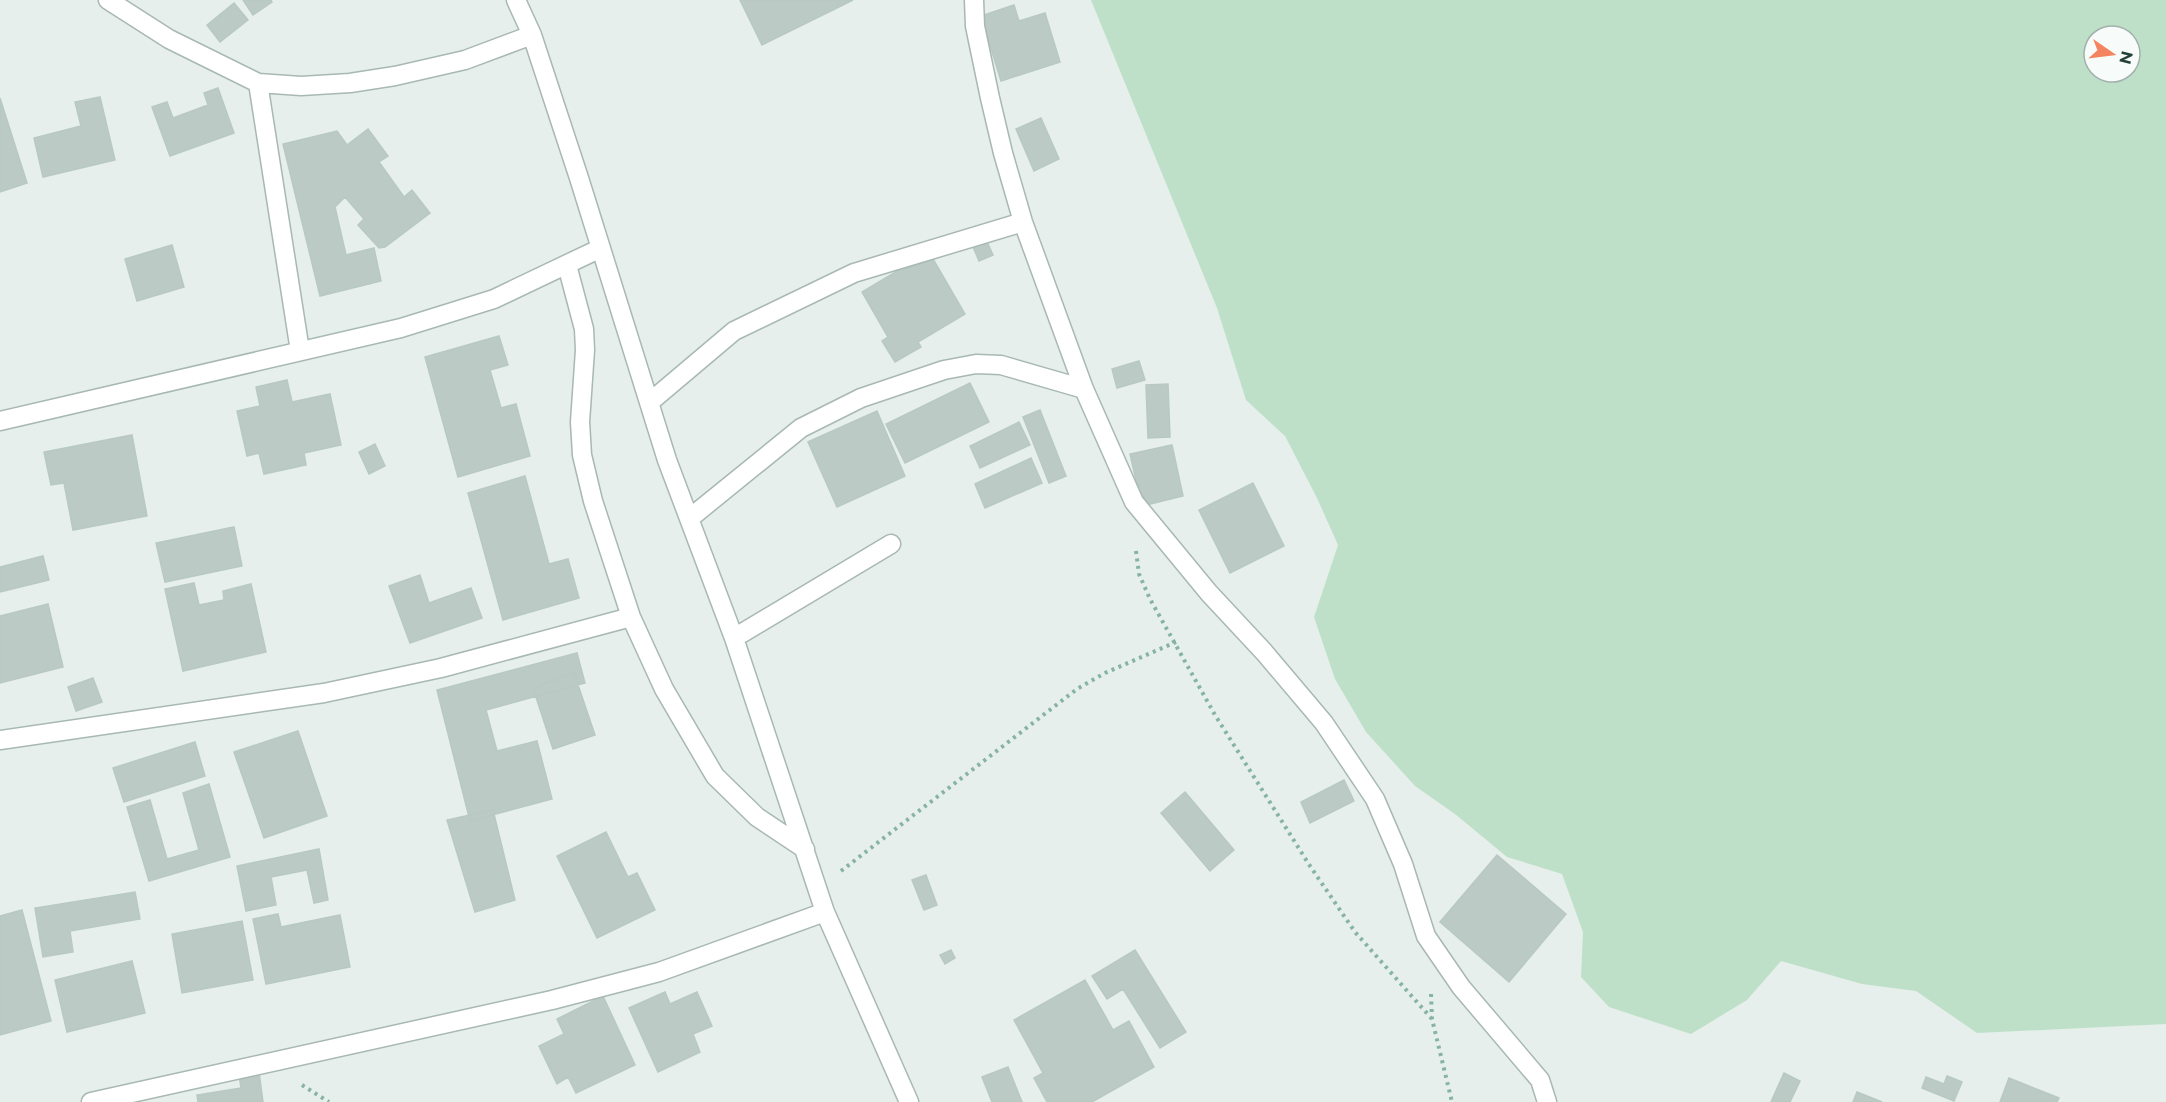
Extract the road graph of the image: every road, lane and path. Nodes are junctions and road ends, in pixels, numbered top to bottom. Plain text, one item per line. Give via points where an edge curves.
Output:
1 (108, 0) edge
2 (516, 0) edge
3 (974, 0) edge
4 (532, 35) junction
5 (258, 83) junction
6 (1023, 222) junction
7 (601, 248) junction
8 (567, 265) junction
9 (300, 351) junction
10 (1084, 389) junction
11 (650, 402) junction
12 (0, 421) edge
13 (690, 518) junction
14 (891, 544) dead end
15 (1135, 549) dead end
16 (631, 617) junction
17 (734, 638) junction
18 (1176, 642) junction
19 (0, 740) edge
20 (805, 849) junction
21 (818, 890) junction
22 (825, 912) junction
23 (1430, 984) dead end
24 (1432, 1019) junction
25 (91, 1102) edge
26 (909, 1102) edge
27 (1452, 1102) edge
28 (1547, 1102) edge

1 - 5 street via 169,39
2 - 4 street
3 - 6 street via 975,26 990,98
4 - 5 street via 465,60 395,76 301,86
4 - 7 street
5 - 9 street
6 - 10 street
6 - 11 street via 854,273 754,321 734,331
7 - 8 street
7 - 11 street
8 - 9 street via 494,299 401,328
8 - 16 street via 584,329 582,455
9 - 12 street
10 - 13 street via 1001,365 944,369 861,398 801,428
10 - 28 street via 1134,502 1324,723 1375,799 1426,936 1461,987 1540,1080
11 - 13 street
13 - 17 street
14 - 17 street
15 - 18 path via 1139,574 1150,599
16 - 19 street via 441,668 324,693
16 - 20 street via 664,689 715,776 757,817
17 - 20 street
18 - 21 path via 1077,689
18 - 24 path via 1215,715 1310,866 1355,932
20 - 21 street
21 - 22 street
22 - 25 street via 659,972 562,998
22 - 26 street
23 - 24 path
24 - 27 path

